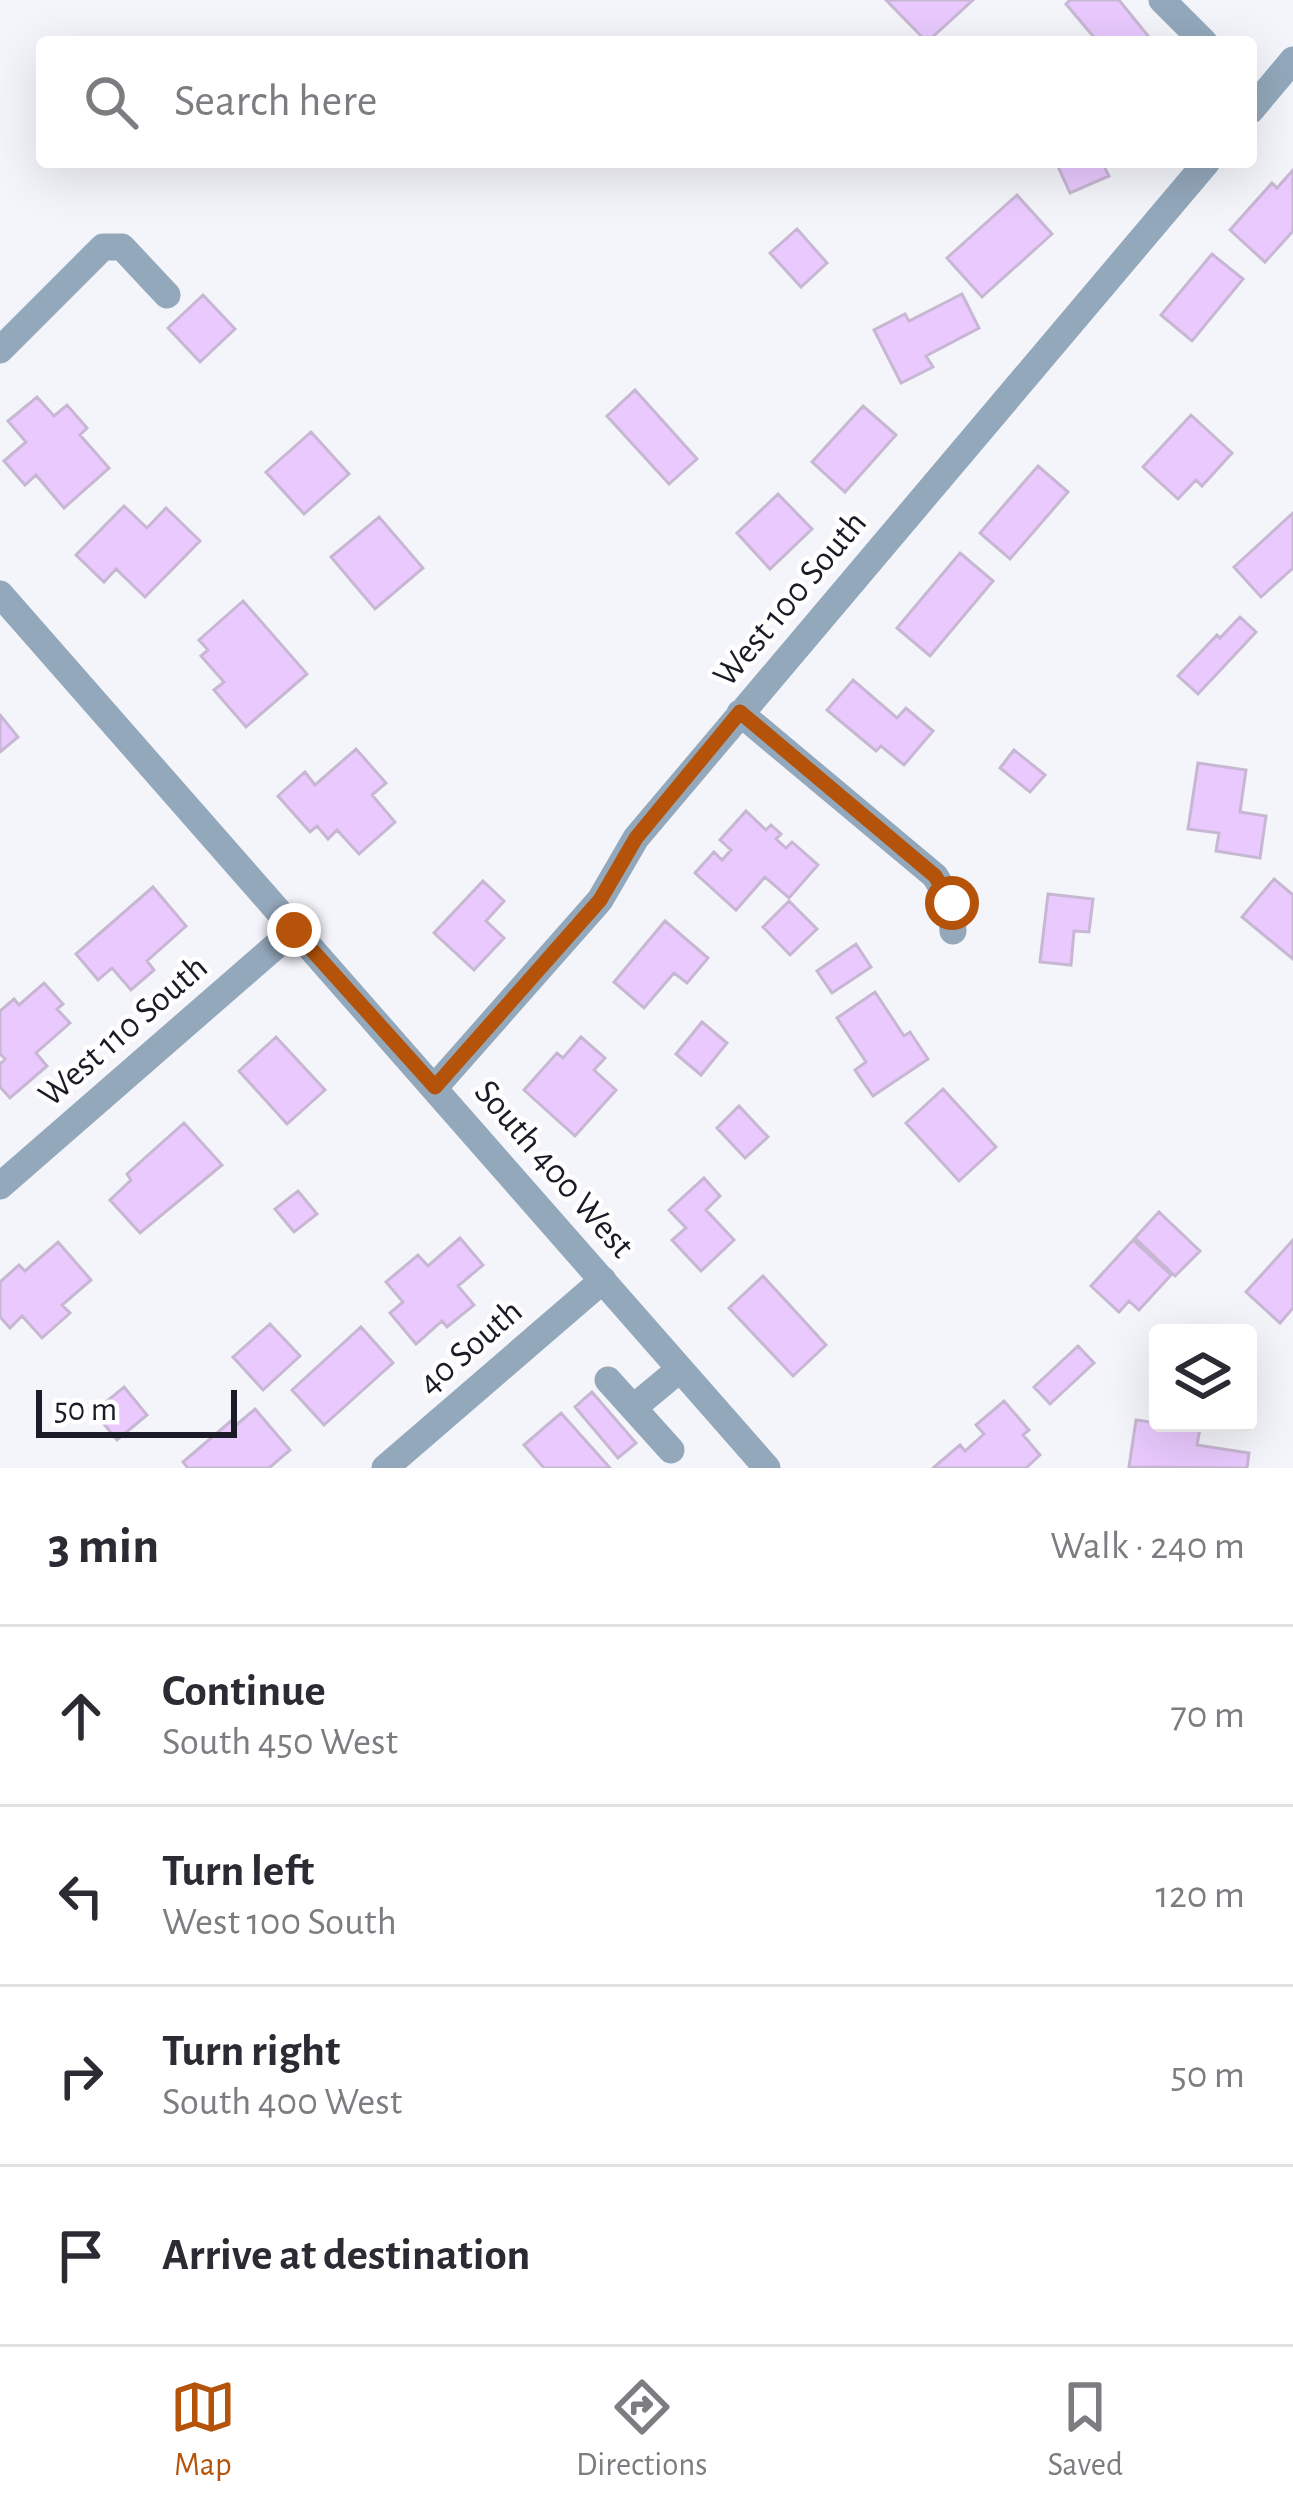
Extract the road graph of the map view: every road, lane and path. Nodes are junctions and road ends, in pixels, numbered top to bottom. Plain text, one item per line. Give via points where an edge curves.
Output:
1 (1162, 0) edge
2 (1198, 36) edge
3 (1293, 60) edge
4 (1257, 96) edge
5 (1202, 168) edge
6 (166, 295) dead end
7 (0, 350) edge
8 (0, 593) edge
9 (740, 712) junction
10 (294, 930) junction
11 (953, 931) dead end
12 (435, 1087) junction
13 (0, 1186) edge
14 (603, 1280) junction
15 (680, 1369) junction
16 (608, 1380) dead end
17 (633, 1408) junction
18 (670, 1450) dead end
19 (385, 1468) edge
20 (767, 1468) edge

1 - 2 street
3 - 4 street
5 - 9 street, West 100 South
6 - 7 street via 122,247 103,247
8 - 10 street, South 400 West
9 - 11 street via 935,876 952,903
9 - 12 street, West 100 South via 636,838 600,900
10 - 12 street, South 400 West
10 - 13 street, West 110 South
12 - 14 street, South 400 West
14 - 15 street, South 400 West
14 - 19 street, 40 South
15 - 17 street
15 - 20 street, South 400 West
16 - 17 street
17 - 18 street

